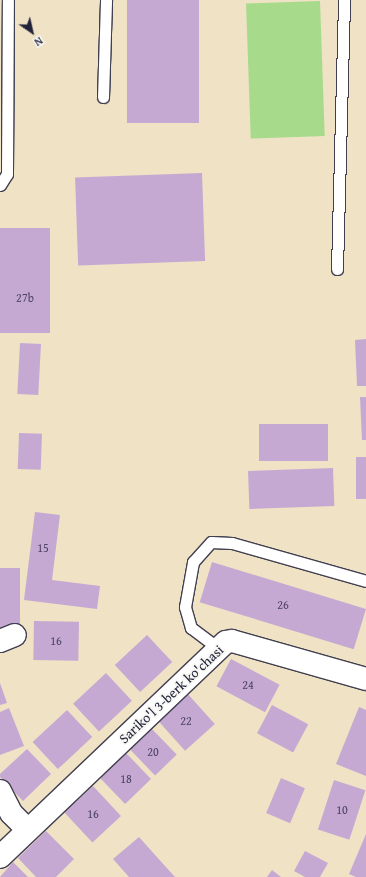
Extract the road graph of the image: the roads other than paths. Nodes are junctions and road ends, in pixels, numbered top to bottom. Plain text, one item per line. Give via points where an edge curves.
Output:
1 (8, 0) edge
2 (106, 0) edge
3 (344, 0) edge
4 (103, 97) dead end
5 (0, 185) edge
6 (337, 269) dead end
7 (366, 581) edge
8 (218, 648) junction
9 (366, 680) edge
10 (0, 791) edge
11 (28, 830) junction
12 (0, 857) edge

1 - 5 lane via 7,174
2 - 4 lane
3 - 6 lane
7 - 8 lane via 232,543 211,542 193,562 185,607 191,628
8 - 9 street, Sariko'l 3-berk ko'chasi via 232,641
8 - 11 street, Sariko'l 3-berk ko'chasi
10 - 11 street via 11,813
11 - 12 street, Sariko'l 3-berk ko'chasi

